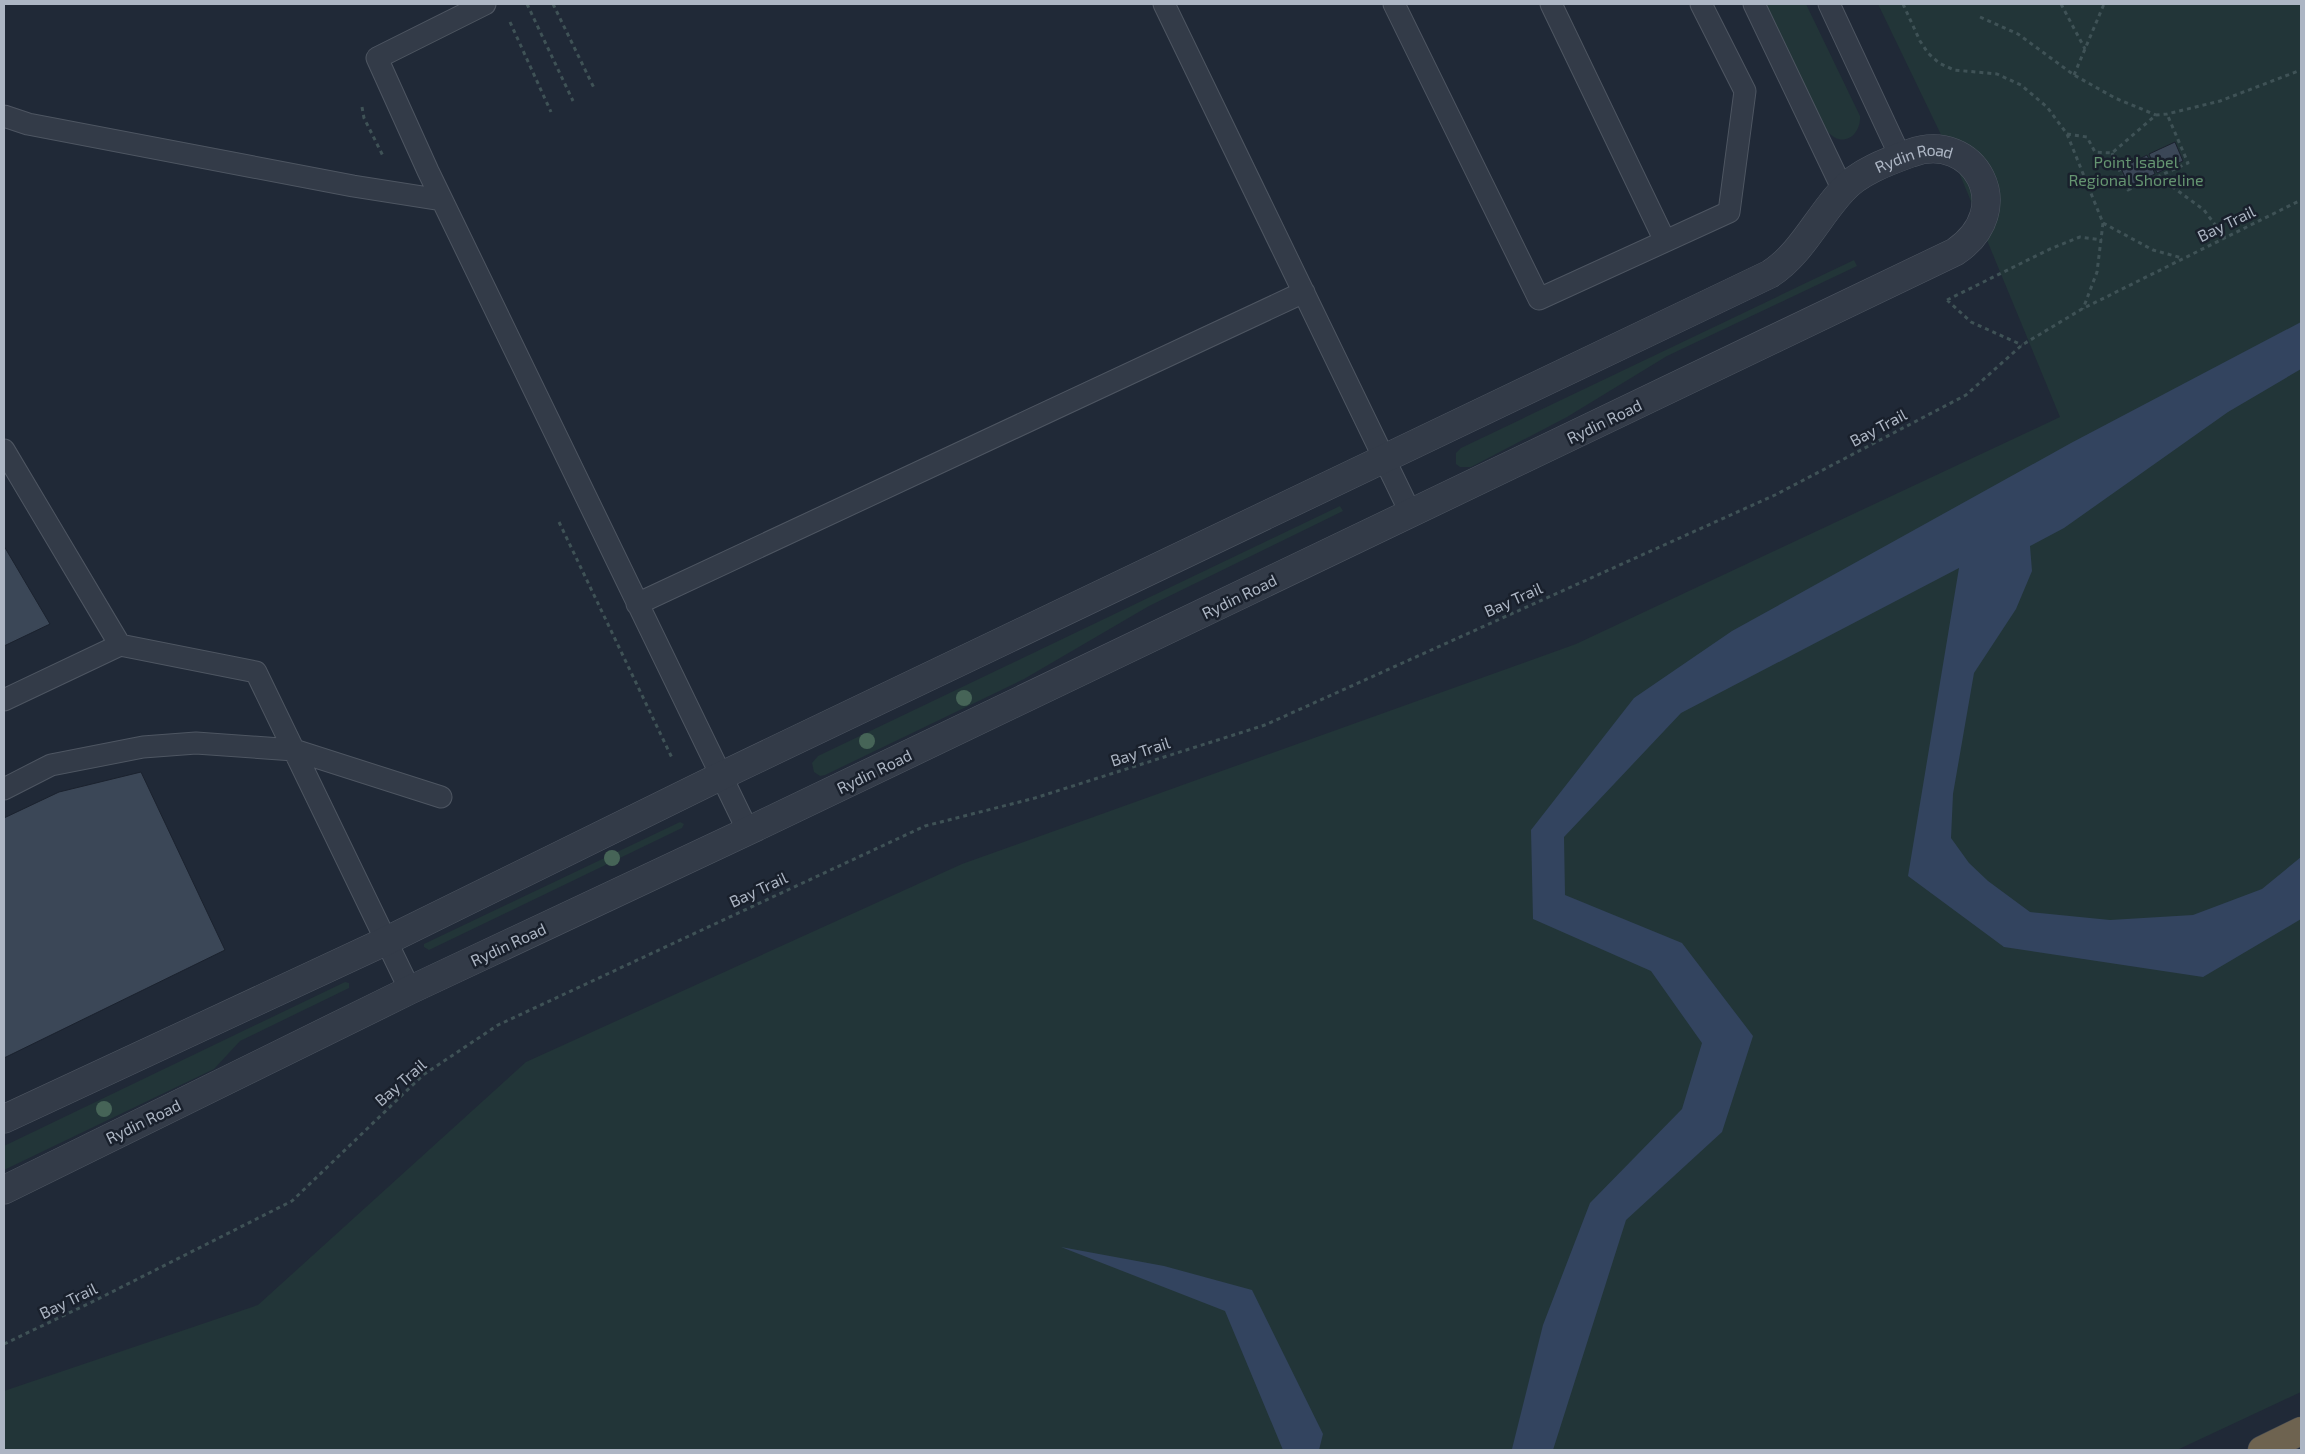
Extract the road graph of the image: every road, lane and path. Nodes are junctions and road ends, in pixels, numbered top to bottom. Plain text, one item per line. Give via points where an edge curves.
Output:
1 (485, 4) edge
2 (527, 4) edge
3 (553, 4) edge
4 (1164, 4) edge
5 (1394, 4) edge
6 (1551, 4) edge
7 (1702, 4) edge
8 (1754, 4) edge
9 (1829, 4) edge
10 (1903, 4) edge
11 (2061, 4) edge
12 (2104, 4) edge
13 (1980, 17) dead end
14 (509, 22) dead end
15 (2085, 49) junction
16 (2301, 70) edge
17 (2074, 75) junction
18 (595, 90) dead end
19 (573, 101) dead end
20 (551, 112) dead end
21 (2167, 114) junction
22 (2156, 115) junction
23 (4, 116) edge
24 (2067, 134) junction
25 (2112, 153) junction
26 (1901, 158) junction
27 (2159, 176) junction
28 (1842, 190) junction
29 (442, 200) junction
30 (2301, 200) edge
31 (2103, 223) junction
32 (2225, 238) junction
33 (2102, 240) junction
34 (1665, 241) junction
35 (2182, 258) junction
36 (1930, 263) junction
37 (1304, 292) junction
38 (1947, 300) junction
39 (2082, 309) junction
40 (2022, 345) junction
41 (4, 450) edge
42 (1385, 459) junction
43 (1411, 514) junction
44 (637, 604) junction
45 (120, 645) junction
46 (4, 700) edge
47 (294, 750) junction
48 (720, 776) junction
49 (4, 789) edge
50 (441, 797) dead end
51 (748, 831) junction
52 (386, 941) junction
53 (410, 990) junction
54 (4, 1120) edge
55 (4, 1190) edge
56 (4, 1344) edge
57 (2301, 1431) edge
58 (2262, 1450) edge

1 - 29 lane via 376,58
2 - 19 path
3 - 18 path
4 - 37 lane
5 - 34 lane via 1539,299
6 - 34 lane
7 - 34 lane via 1745,91 1729,212
8 - 28 lane
9 - 26 lane
10 - 24 path via 1920,41 1939,63 1954,70 1997,74 2021,85 2047,107
11 - 15 path
12 - 15 path
13 - 17 path via 2018,34
14 - 20 path
15 - 17 path
16 - 21 path via 2220,101
17 - 22 path via 2115,98
21 - 22 path
21 - 27 path via 2188,163
22 - 25 path
23 - 29 lane via 28,124 334,183
24 - 25 path via 2087,137 2095,152
24 - 31 path
25 - 27 path via 2128,190
26 - 28 street, Rydin Road via 1866,174
26 - 36 street, Rydin Road via 1921,150 1951,152 1976,170 1985,189 1986,210 1979,230 1964,246
27 - 32 path via 2204,210
28 - 42 street, Rydin Road via 1787,262 1770,274
29 - 44 lane
30 - 32 path, Bay Trail
31 - 33 path
31 - 35 path via 2152,250
32 - 35 path, Bay Trail
33 - 38 path via 2080,237
33 - 39 path via 2097,272
35 - 39 path, Bay Trail
36 - 38 path
36 - 43 street, Rydin Road
37 - 42 lane
37 - 44 lane
38 - 40 path via 1971,322
39 - 40 path, Bay Trail
40 - 56 path, Bay Trail via 1966,395 1774,495 1283,717 1035,798 925,826 498,1025 423,1075 292,1201
41 - 45 lane
42 - 43 lane
42 - 48 street, Rydin Road
43 - 51 street, Rydin Road
44 - 48 lane
45 - 46 lane
45 - 47 lane via 256,672
47 - 49 lane via 196,743 143,747 51,765
47 - 50 lane
47 - 52 lane
48 - 51 lane
48 - 52 street, Rydin Road
51 - 53 street, Rydin Road
52 - 53 lane
52 - 54 street, Rydin Road
53 - 55 street, Rydin Road
57 - 58 highway

